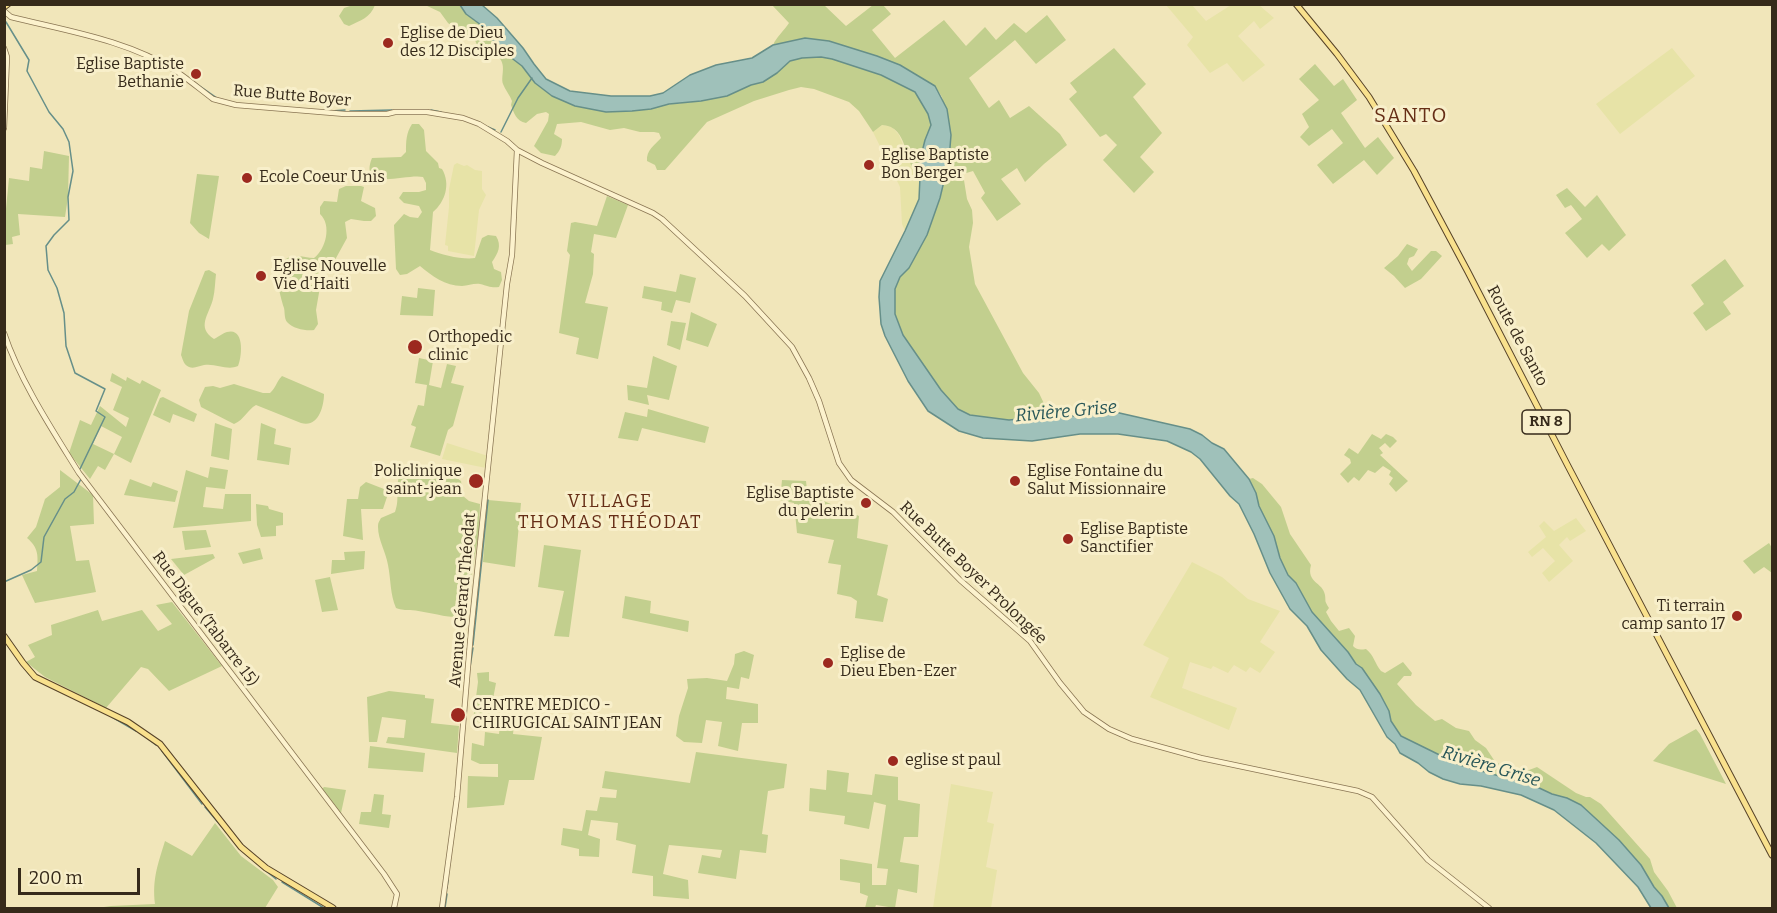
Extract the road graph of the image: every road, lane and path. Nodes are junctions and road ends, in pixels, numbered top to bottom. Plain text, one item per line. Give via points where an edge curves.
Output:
1 (8, 4) edge
2 (1296, 4) edge
3 (4, 9) edge
4 (4, 48) edge
5 (4, 128) edge
6 (517, 150) junction
7 (4, 333) edge
8 (4, 636) edge
9 (1773, 855) edge
10 (333, 909) edge
11 (394, 909) edge
12 (442, 909) edge
13 (1489, 909) edge

1 - 3 main road
2 - 9 main road, Route de Santo / RN 8 via 1369,97 1414,171
3 - 6 street, Rue Butte Boyer via 10,17 138,51 220,102 345,114 395,112 463,118
4 - 5 street
6 - 12 street, Avenue Gérard Théodat via 512,260
6 - 13 street, Rue Butte Boyer Prolongée via 653,213 745,296 800,361 845,474 893,512 1030,641 1084,712 1132,740 1372,797 1428,860
7 - 11 street, Rue Digue (Tabarre 15) via 65,453 384,874 397,894
8 - 10 main road via 35,677 128,722 160,744 241,847 266,868

